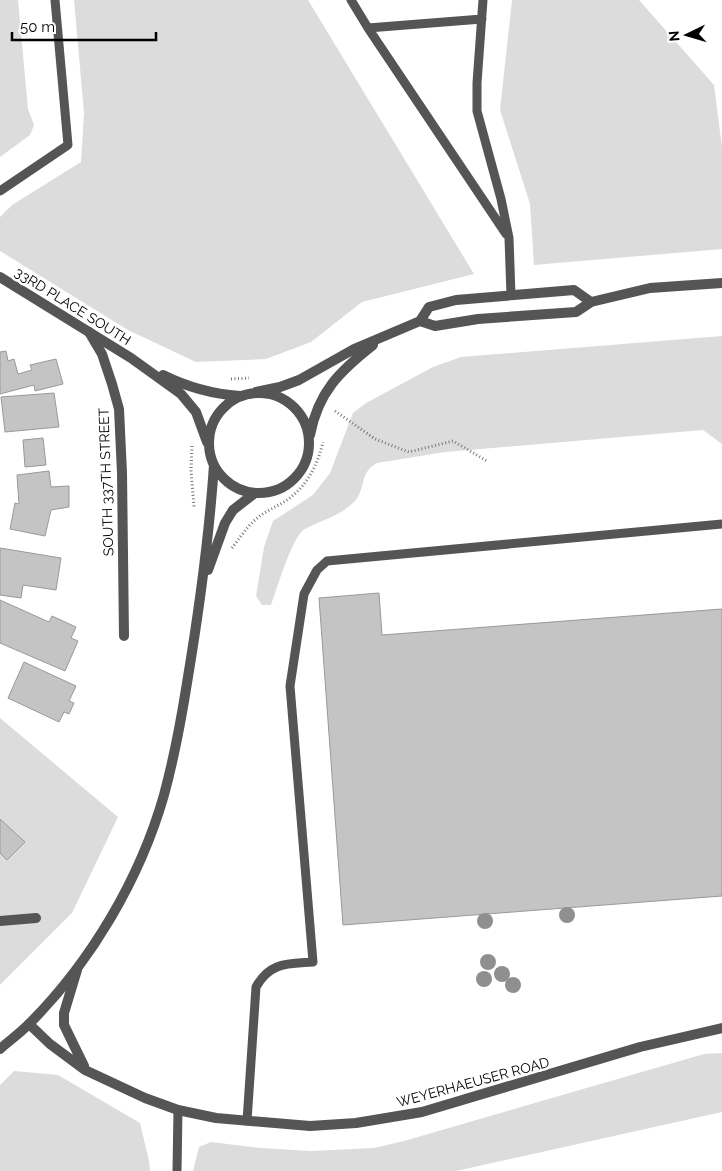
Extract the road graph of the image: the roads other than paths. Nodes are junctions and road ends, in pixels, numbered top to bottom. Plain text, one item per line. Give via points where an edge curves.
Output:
1 (54, 0) edge
2 (351, 0) edge
3 (484, 0) edge
4 (482, 19) junction
5 (368, 28) junction
6 (0, 191) edge
7 (509, 238) junction
8 (0, 277) edge
9 (722, 283) edge
10 (510, 295) junction
11 (591, 302) junction
12 (420, 321) junction
13 (89, 332) junction
14 (381, 338) junction
15 (131, 358) junction
16 (256, 392) junction
17 (240, 396) junction
18 (309, 441) junction
19 (209, 449) junction
20 (214, 465) junction
21 (255, 493) junction
22 (722, 524) edge
23 (202, 585) junction
24 (124, 636) dead end
25 (36, 918) dead end
26 (0, 921) edge
27 (78, 965) junction
28 (28, 1024) junction
29 (722, 1028) edge
30 (0, 1049) edge
31 (85, 1070) junction
32 (178, 1110) junction
33 (247, 1121) junction
34 (177, 1171) edge

1 - 6 lane via 68,145
2 - 5 lane
3 - 4 lane
4 - 5 lane
4 - 7 lane via 476,83 477,111
5 - 7 lane
7 - 10 lane
8 - 13 street, 33RD PLACE SOUTH
9 - 11 street via 650,288
10 - 11 street via 574,290
10 - 12 street via 456,300 429,307
11 - 12 street via 576,312 478,319 435,326
12 - 14 street
13 - 15 street, 33RD PLACE SOUTH
13 - 24 street, SOUTH 337TH STREET via 102,354 119,409
14 - 16 street via 354,349 299,380
14 - 18 street via 358,356 325,394 314,417
15 - 17 street, 33RD PLACE SOUTH via 196,389
15 - 19 street, 33RD PLACE SOUTH via 184,398 202,424
16 - 17 street
16 - 18 street via 286,400 298,411 306,425
17 - 19 street via 226,404 216,416 210,432
18 - 21 street via 307,457 287,484 272,491
19 - 20 street
20 - 21 street via 224,479 238,489
20 - 23 street
21 - 23 street via 234,510 225,523
22 - 33 lane via 327,561 317,570 304,594 290,686 313,962 290,963 271,969 256,987
23 - 27 street via 182,718 164,796 135,871 102,931
25 - 26 street
27 - 28 street
27 - 31 street via 64,1013 64,1025
28 - 30 street
28 - 31 street, WEYERHAEUSER ROAD
29 - 33 street, WEYERHAEUSER ROAD via 640,1047 422,1112 356,1123 310,1126
31 - 32 street, WEYERHAEUSER ROAD
32 - 33 street, WEYERHAEUSER ROAD
32 - 34 lane

